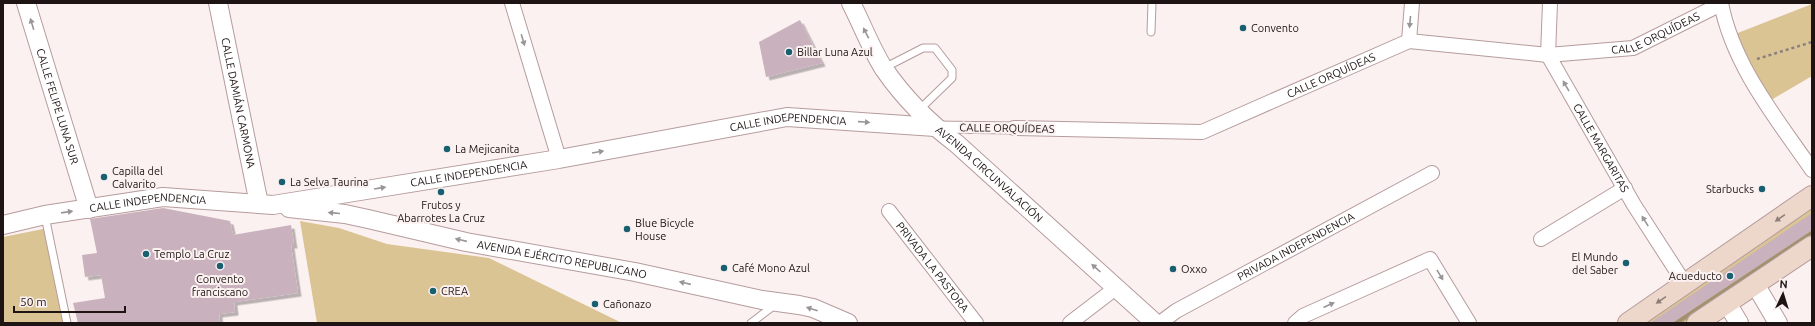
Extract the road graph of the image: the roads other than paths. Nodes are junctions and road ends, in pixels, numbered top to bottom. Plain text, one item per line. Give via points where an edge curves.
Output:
1 (26, 3) edge
2 (218, 3) edge
3 (512, 3) edge
4 (851, 3) edge
5 (1152, 3) edge
6 (1412, 3) edge
7 (1550, 3) edge
8 (1721, 4) edge
9 (1151, 32) dead end
10 (1408, 41) junction
11 (1548, 55) junction
12 (884, 68) junction
13 (918, 110) junction
14 (935, 127) junction
15 (1014, 128) joint
16 (559, 159) junction
17 (1812, 170) edge
18 (1432, 173) dead end
19 (1625, 188) junction
20 (1812, 196) edge
21 (266, 204) junction
22 (89, 209) junction
23 (889, 211) dead end
24 (45, 215) junction
25 (3, 225) edge
26 (1541, 239) dead end
27 (1812, 246) edge
28 (1685, 284) junction
29 (1755, 284) junction
30 (1117, 287) junction
31 (779, 302) junction
32 (1727, 303) junction
33 (67, 323) edge
34 (751, 323) edge
35 (848, 323) edge
36 (976, 323) edge
37 (1070, 323) edge
38 (1155, 323) edge
39 (1160, 323) edge
40 (1295, 323) edge
41 (1469, 323) edge
42 (1628, 323) edge
43 (1698, 323) edge
44 (1739, 323) edge
45 (1778, 323) edge

22 -> 1 street, CALLE FELIPE LUNA SUR
2 - 21 street, CALLE DAMIÁN CARMONA
3 -> 16 street
12 -> 4 street, AVENIDA CIRCUNVALACIÓN
5 - 9 lane
6 -> 10 street
7 - 11 street
8 - 11 street, CALLE ORQUÍDEAS via 1633,48
8 - 17 street via 1730,36 1743,64 1766,103
10 - 11 street, CALLE ORQUÍDEAS
10 - 15 street, CALLE ORQUÍDEAS via 1202,132
19 -> 11 street, CALLE MARGARITAS
12 - 13 street, AVENIDA CIRCUNVALACIÓN
12 - 13 lane via 923,48 934,48 952,70 952,78
13 - 14 street, AVENIDA CIRCUNVALACIÓN
14 - 15 street, CALLE ORQUÍDEAS
16 -> 14 street, CALLE INDEPENDENCIA via 787,117
30 -> 14 street, AVENIDA CIRCUNVALACIÓN
21 -> 16 street, CALLE INDEPENDENCIA
18 - 39 street, PRIVADA INDEPENDENCIA via 1176,311
19 - 26 street
28 -> 19 street, CALLE MARGARITAS
20 -> 28 main road
21 - 22 street, CALLE INDEPENDENCIA via 163,197
31 -> 21 street, AVENIDA EJÉRCITO REPUBLICANO via 635,272 466,242 368,218
24 -> 22 street, CALLE INDEPENDENCIA
23 - 36 street, PRIVADA LA PASTORA
24 - 25 street, CALLE INDEPENDENCIA
24 - 33 lane
27 - 29 main road
28 -> 42 main road
29 - 32 main road
29 - 45 street
30 - 37 street
30 - 38 street, AVENIDA CIRCUNVALACIÓN
31 - 34 lane
35 -> 31 street, AVENIDA EJÉRCITO REPUBLICANO via 813,308
32 - 43 main road
32 - 44 street
40 -> 41 street via 1304,316 1430,259

